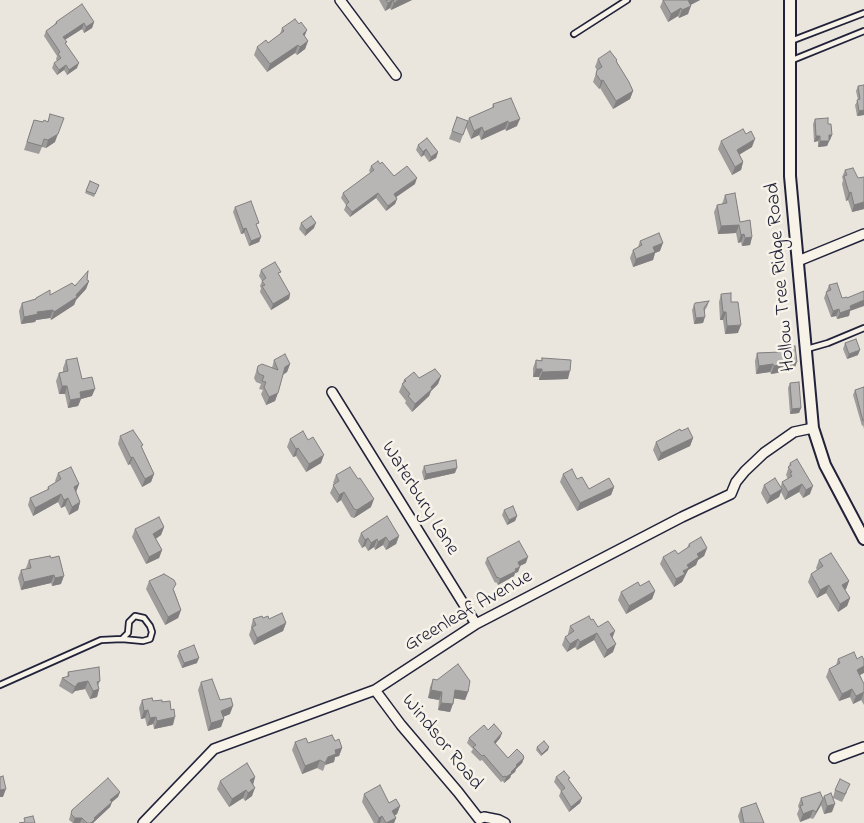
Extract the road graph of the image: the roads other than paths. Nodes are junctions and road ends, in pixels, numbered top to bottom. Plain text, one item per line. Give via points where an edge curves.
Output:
1 (340, 0) edge
2 (627, 0) edge
3 (790, 0) edge
4 (864, 13) edge
5 (864, 31) edge
6 (574, 34) dead end
7 (791, 41) junction
8 (790, 61) junction
9 (396, 75) dead end
10 (864, 234) edge
11 (798, 261) junction
12 (864, 328) edge
13 (806, 350) junction
14 (332, 392) dead end
15 (813, 428) junction
16 (863, 536) edge
17 (476, 624) junction
18 (122, 639) junction
19 (0, 685) edge
20 (375, 690) junction
21 (864, 747) edge
22 (834, 758) dead end
23 (478, 821) edge
24 (143, 823) edge
25 (505, 823) edge

1 - 9 street
2 - 6 lane
3 - 7 street, Hollow Tree Ridge Road
4 - 7 lane
5 - 8 lane
7 - 8 street, Hollow Tree Ridge Road
8 - 11 street, Hollow Tree Ridge Road via 790,176
10 - 11 street
11 - 13 street, Hollow Tree Ridge Road
12 - 13 lane
13 - 15 street, Hollow Tree Ridge Road
14 - 17 street, Waterbury Lane
15 - 16 street, Hollow Tree Ridge Road via 826,466
15 - 17 street, Greenleaf Avenue via 794,432 764,454 741,476 731,494
17 - 20 street, Greenleaf Avenue
18 - 18 lane via 150,640 150,626 144,618 135,616
18 - 19 lane via 101,640
20 - 23 street, Windsor Road
20 - 24 street, Greenleaf Avenue via 214,749
21 - 22 street
23 - 25 street, Windsor Road via 484,817

